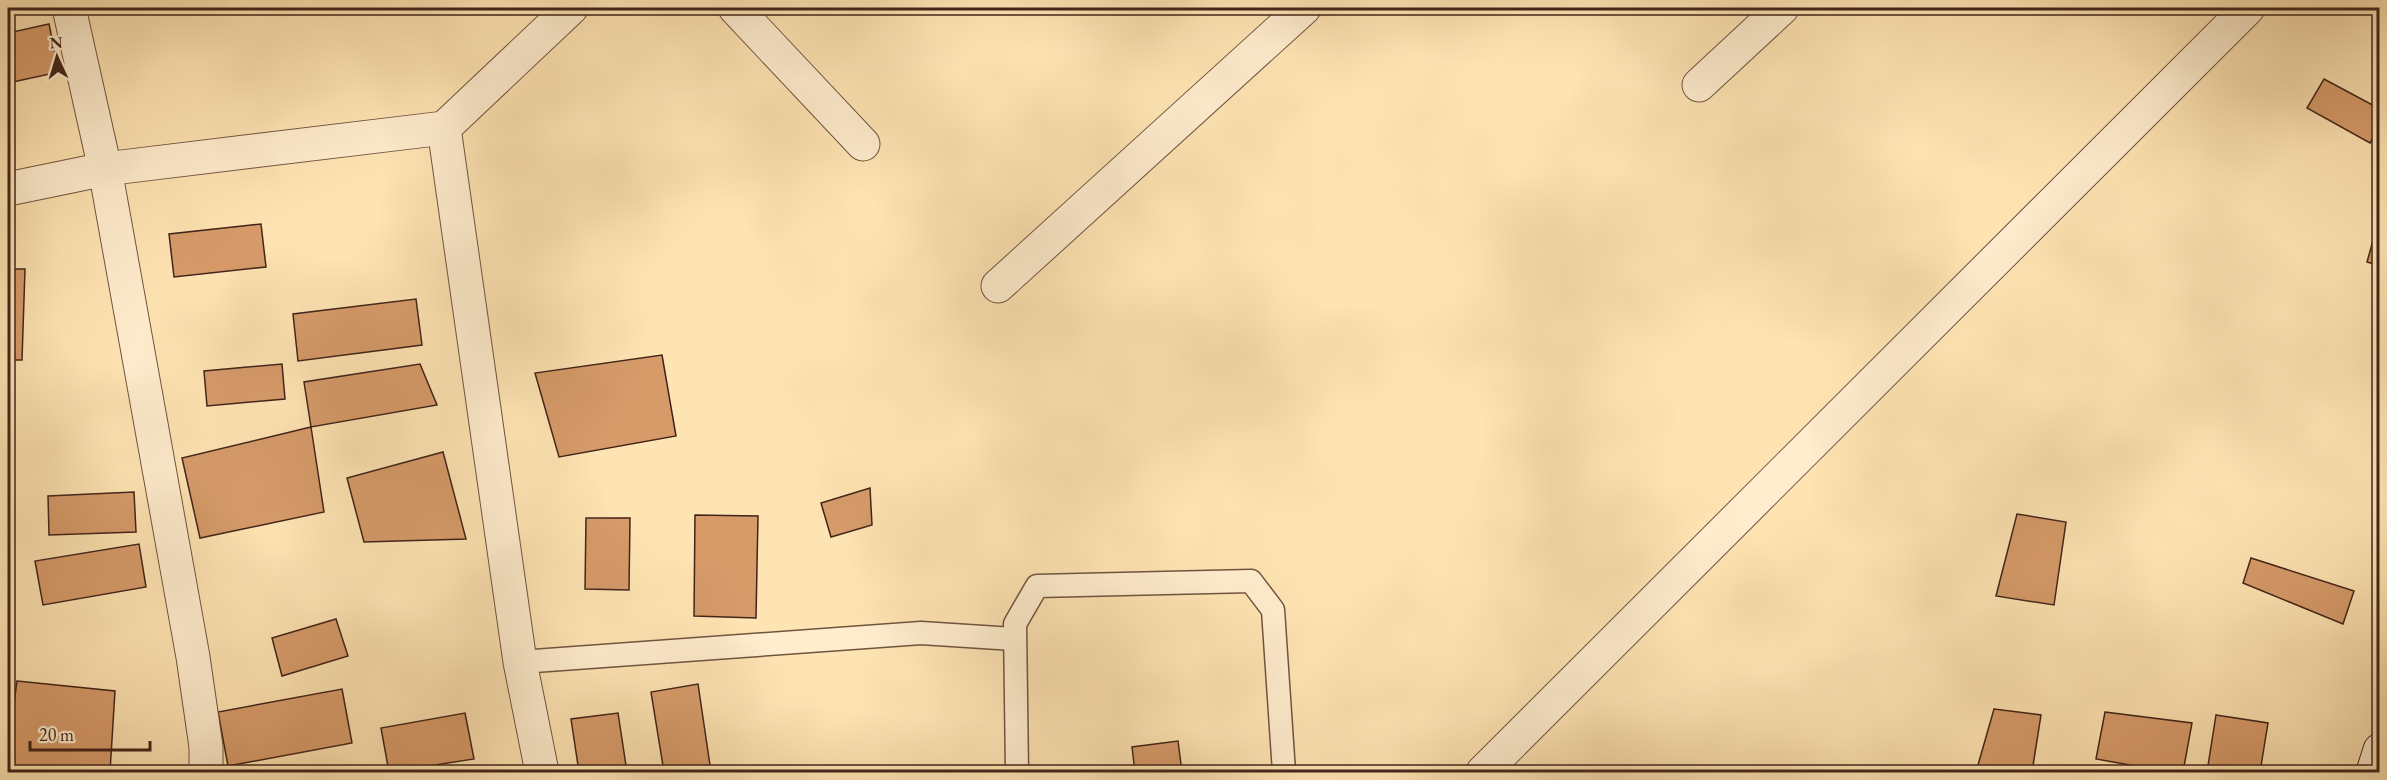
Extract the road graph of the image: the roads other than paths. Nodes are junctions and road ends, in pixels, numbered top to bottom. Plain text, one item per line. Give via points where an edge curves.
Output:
1 (69, 8) edge
2 (572, 8) edge
3 (735, 8) edge
4 (1304, 8) edge
5 (1782, 8) edge
6 (2248, 8) edge
7 (1699, 85) dead end
8 (444, 128) junction
9 (863, 144) dead end
10 (105, 170) junction
11 (8, 189) edge
12 (998, 286) dead end
13 (1014, 639) junction
14 (520, 662) junction
15 (2379, 750) edge
16 (206, 772) edge
17 (542, 772) edge
18 (1017, 772) edge
19 (1284, 772) edge
20 (1483, 772) edge
21 (2373, 772) edge

1 - 10 street
2 - 8 street
3 - 9 street
4 - 12 street
5 - 7 street
6 - 20 street
8 - 10 street
8 - 14 street
10 - 11 street
10 - 16 street via 193,657
13 - 14 lane via 921,633
13 - 18 lane
13 - 19 lane via 1015,624 1037,586 1251,580 1273,610
14 - 17 street
15 - 21 street

